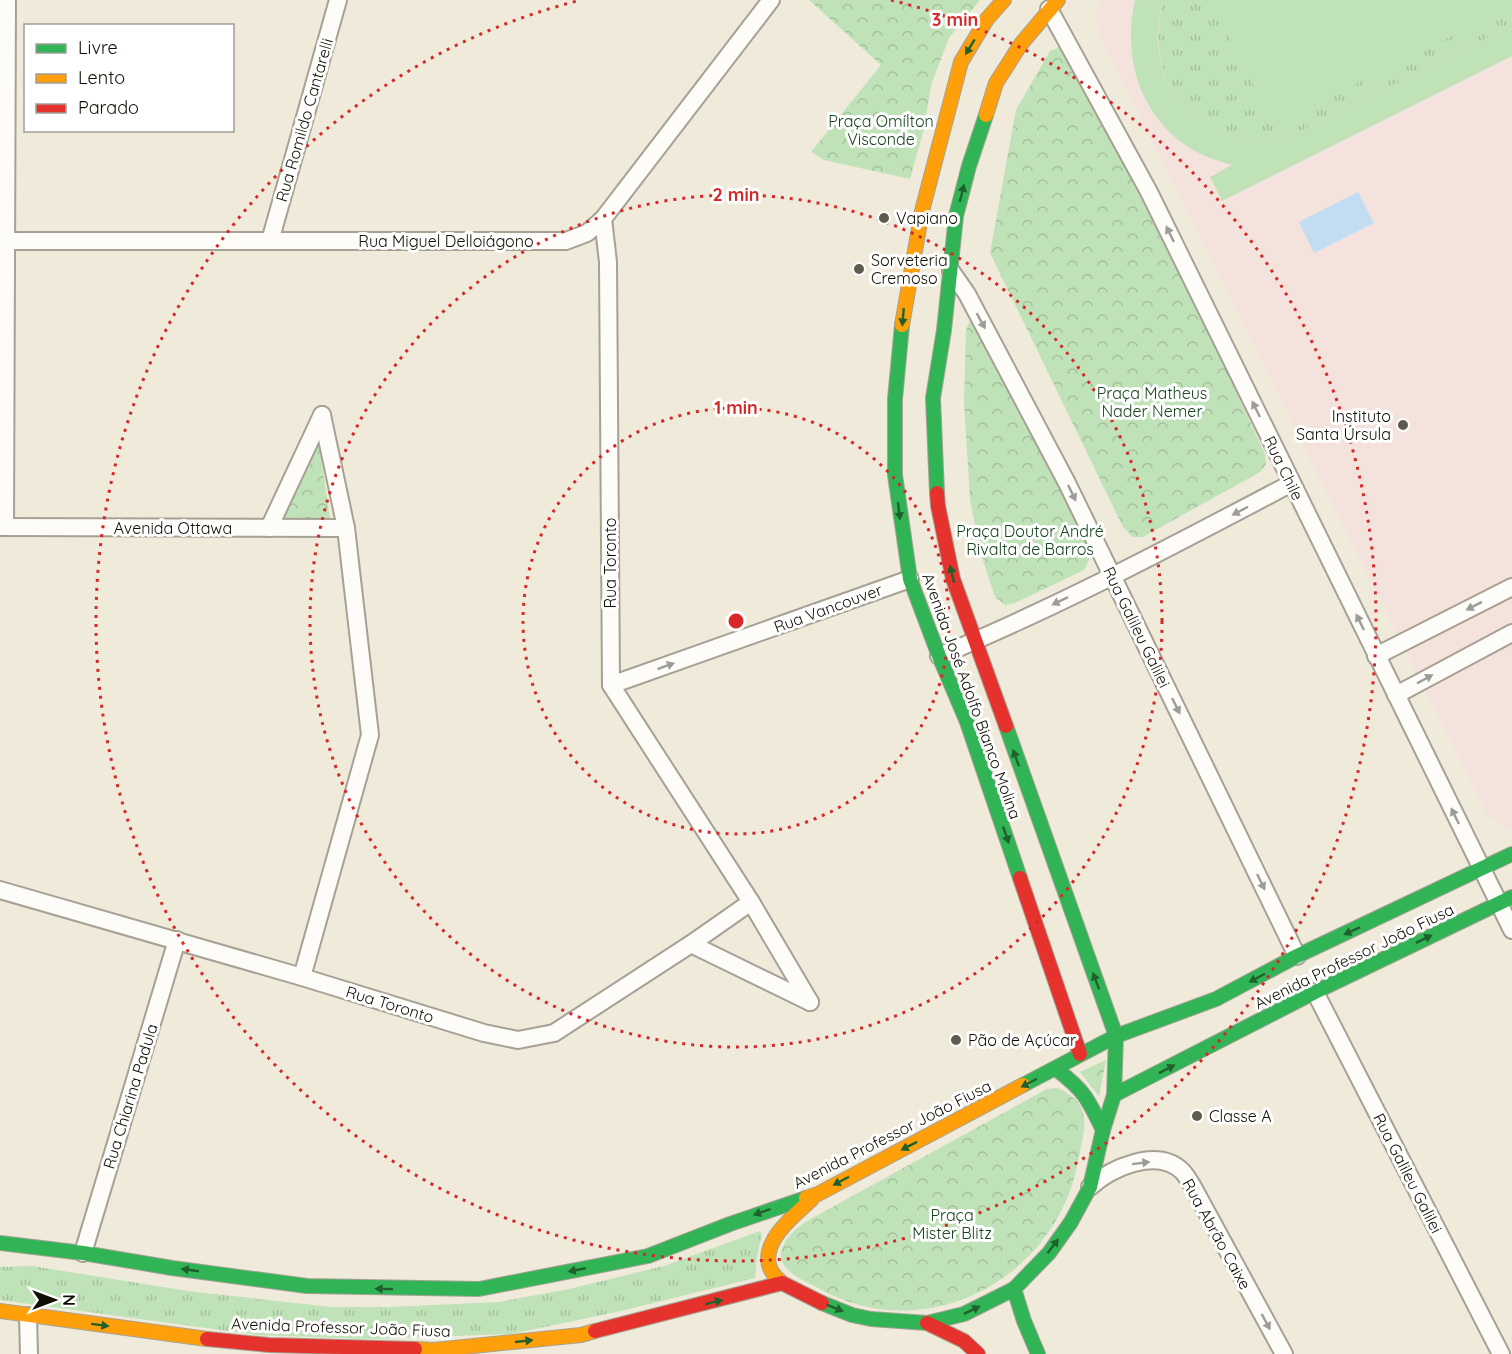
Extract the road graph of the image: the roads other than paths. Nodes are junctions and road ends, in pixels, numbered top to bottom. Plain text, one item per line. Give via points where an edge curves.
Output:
1 (7, 0) edge
2 (338, 0) edge
3 (1004, 0) edge
4 (766, 2) edge
5 (1054, 5) edge
6 (603, 219) junction
7 (7, 241) junction
8 (270, 241) junction
9 (951, 271) junction
10 (1292, 483) junction
11 (2, 527) edge
12 (269, 528) junction
13 (346, 528) junction
14 (1112, 575) junction
15 (910, 579) junction
16 (1512, 587) edge
17 (1512, 633) edge
18 (974, 642) junction
19 (939, 656) junction
20 (1376, 656) junction
21 (610, 685) junction
22 (1396, 695) junction
23 (1512, 854) edge
24 (1481, 869) junction
25 (0, 890) edge
26 (1505, 901) edge
27 (751, 902) junction
28 (1512, 930) edge
29 (177, 940) junction
30 (691, 944) junction
31 (1297, 956) junction
32 (302, 977) junction
33 (1315, 992) junction
34 (1116, 1036) junction
35 (1080, 1054) junction
36 (1056, 1069) junction
37 (1114, 1095) junction
38 (1103, 1130) junction
39 (1090, 1187) junction
40 (818, 1194) junction
41 (0, 1243) edge
42 (83, 1253) junction
43 (782, 1283) junction
44 (1014, 1289) junction
45 (0, 1311) edge
46 (28, 1316) junction
47 (927, 1323) junction
48 (29, 1354) edge
49 (978, 1354) edge
50 (1038, 1354) edge
51 (1284, 1354) edge
52 (1501, 1354) edge

1 - 7 street
2 - 8 street, Rua Romildo Cantarelli
3 -> 15 main road, Avenida José Adolfo Bianco Molina via 987,19 961,62 922,212 904,306 895,475
4 - 6 street, Rua Miguel Delloiágono
9 -> 5 main road, Avenida José Adolfo Bianco Molina via 956,216 996,83 1021,44
10 -> 5 street, Rua Chile
6 - 8 street, Rua Miguel Delloiágono via 587,233 566,241
6 - 21 street, Rua Toronto via 609,262
7 - 8 street, Rua Miguel Delloiágono
7 - 11 street
9 -> 14 street, Rua Galileu Galilei via 1030,410
18 -> 9 main road, Avenida José Adolfo Bianco Molina via 953,579 938,506 929,398 944,330
10 -> 14 street
20 -> 10 street, Rua Chile
11 - 12 street, Avenida Ottawa
12 - 13 street, Avenida Ottawa
12 - 13 street via 322,415
13 - 32 street via 370,735
14 -> 18 street
14 -> 31 street, Rua Galileu Galilei
15 - 19 main road, Avenida José Adolfo Bianco Molina
21 -> 15 street, Rua Vancouver
16 -> 20 street
22 -> 17 street
18 - 19 street
34 -> 18 main road, Avenida José Adolfo Bianco Molina
19 -> 35 main road, Avenida José Adolfo Bianco Molina via 967,722
20 - 22 street, Rua Chile
21 - 27 street
24 -> 22 street, Rua Chile
23 - 24 main road, Avenida Professor João Fiusa
24 - 26 street, Rua Chile
24 -> 31 main road, Avenida Professor João Fiusa
25 - 29 street, Rua Toronto
26 - 28 street, Rua Chile
33 -> 26 main road, Avenida Professor João Fiusa
27 - 30 street, Rua Toronto
27 - 30 street via 810,1002
29 - 32 street, Rua Toronto
29 - 42 street, Rua Chiarina Padula
30 - 32 street, Rua Toronto via 554,1033 519,1040 484,1033
31 -> 34 main road, Avenida Professor João Fiusa via 1216,999
37 -> 33 main road, Avenida Professor João Fiusa
33 - 52 street, Rua Galileu Galilei
34 - 35 main road, Avenida Professor João Fiusa
34 - 37 main road
35 - 36 main road, Avenida Professor João Fiusa
36 - 38 main road via 1078,1085
36 -> 40 main road, Avenida Professor João Fiusa
37 - 38 main road
38 - 39 main road
44 -> 39 main road via 1060,1238
39 -> 51 street, Rua Abrão Caixe via 1103,1175 1141,1161 1166,1162 1181,1170
40 -> 42 main road, Avenida Professor João Fiusa via 648,1256 479,1288 307,1286
40 - 43 main road via 777,1232 769,1254 770,1269
41 - 42 main road, Avenida Professor João Fiusa
46 -> 43 main road, Avenida Professor João Fiusa via 269,1345 434,1350 581,1335
43 -> 47 main road via 852,1315
47 -> 44 main road via 964,1314
44 - 50 main road
45 - 46 main road, Avenida Professor João Fiusa
46 - 48 street
47 - 49 main road via 964,1341

